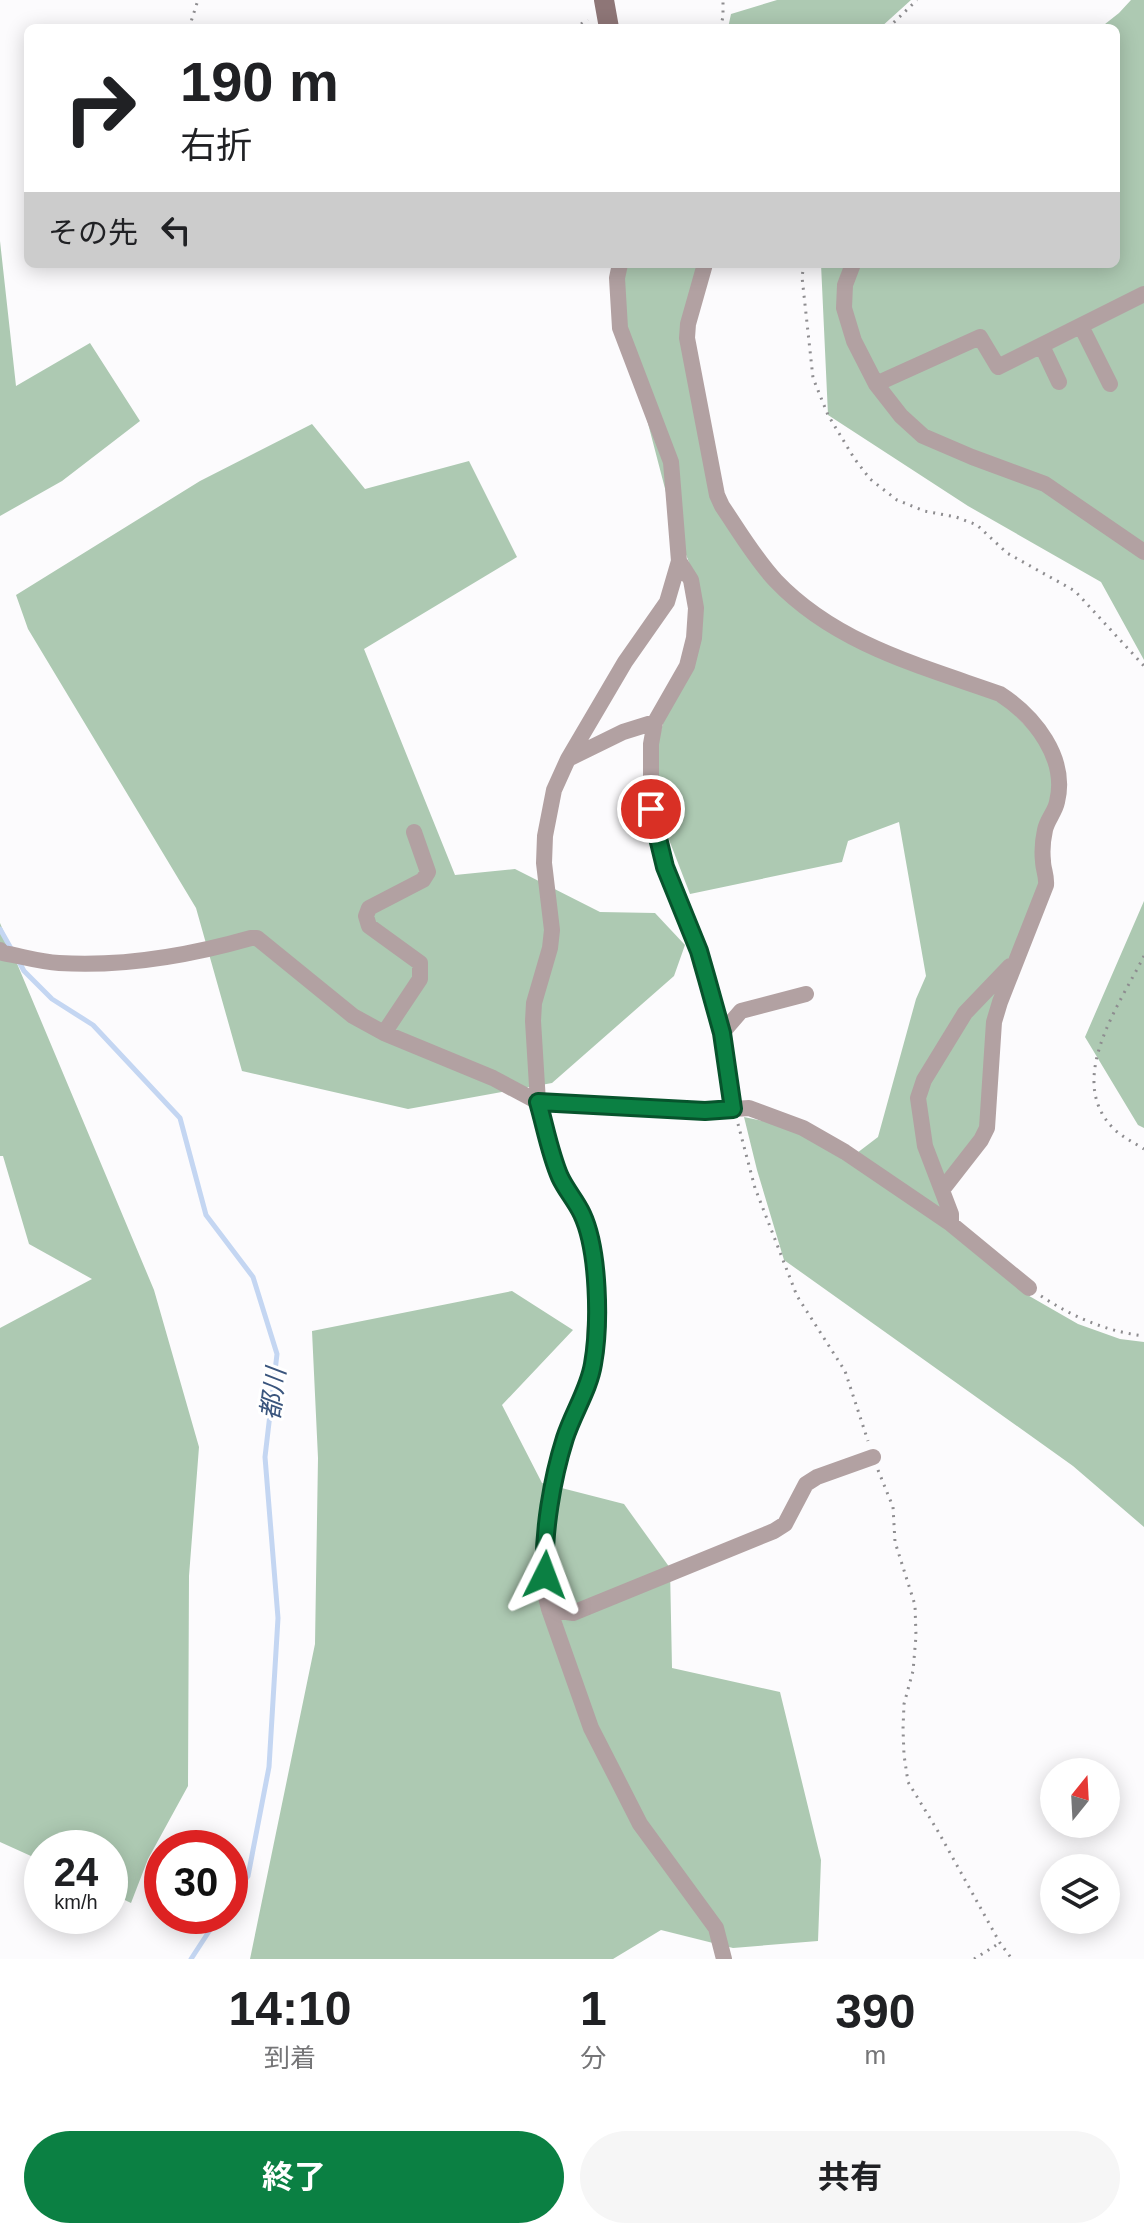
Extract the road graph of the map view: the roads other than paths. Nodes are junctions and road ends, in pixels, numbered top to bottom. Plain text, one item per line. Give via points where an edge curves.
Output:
1 (604, 0) edge
2 (608, 24) edge
3 (619, 268) edge
4 (704, 268) edge
5 (851, 268) edge
6 (1144, 294) edge
7 (1081, 326) junction
8 (1042, 346) junction
9 (1059, 382) dead end
10 (876, 384) junction
11 (1110, 384) dead end
12 (1144, 552) edge
13 (679, 561) junction
14 (655, 722) junction
15 (568, 759) junction
16 (414, 832) dead end
17 (0, 950) edge
18 (1018, 958) junction
19 (806, 994) dead end
20 (384, 1033) junction
21 (722, 1033) junction
22 (538, 1102) junction
23 (733, 1109) junction
24 (942, 1190) junction
25 (951, 1224) junction
26 (1029, 1288) road end
27 (873, 1457) road end
28 (549, 1609) junction
29 (724, 1959) edge

1 - 2 street
3 - 13 street via 620,328 671,462
4 - 18 street via 687,338 717,495 774,579 845,634 1017,704 1033,720 1055,759 1059,782 1045,830 1046,885
5 - 10 street via 844,308
6 - 7 street
7 - 8 street
7 - 11 street
8 - 9 street
8 - 10 street via 998,367 980,337
10 - 12 street via 923,436 1045,484
13 - 14 street via 691,580 694,638 687,666
13 - 15 street via 667,602
14 - 15 street
14 - 21 street via 651,809 665,867 699,951
15 - 22 street via 554,790 545,836 552,930 534,1003
16 - 20 street via 428,872 423,880 369,908 366,916 369,926 420,963 420,979
17 - 20 street via 56,963 119,964 257,938 353,1016
18 - 24 street via 994,1022 987,1128
18 - 24 street via 965,1013 918,1098 925,1146
19 - 21 street via 741,1011
20 - 22 street
21 - 23 street
22 - 23 street
22 - 28 street via 557,1170 588,1231 596,1297 593,1366 555,1476 544,1557
23 - 25 street via 749,1108 803,1128
24 - 25 street
25 - 26 street
27 - 28 street via 806,1484 785,1524 774,1531 573,1613
28 - 29 street via 591,1728 640,1824 716,1928

